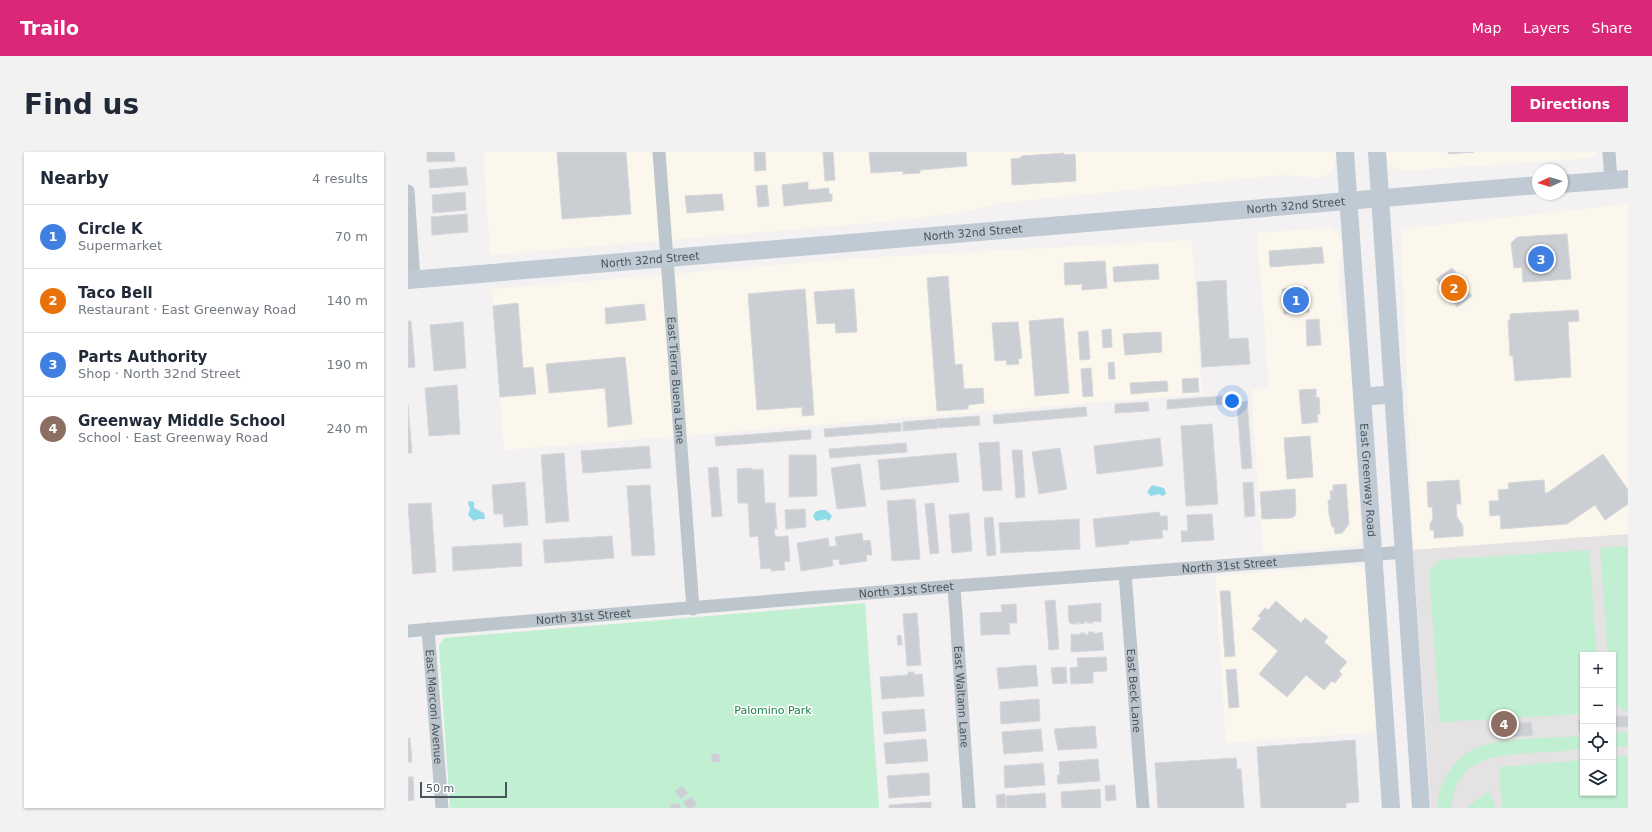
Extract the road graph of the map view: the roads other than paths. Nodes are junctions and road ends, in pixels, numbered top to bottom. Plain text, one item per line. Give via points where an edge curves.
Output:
1 (659, 152) edge
2 (1345, 152) edge
3 (1377, 152) edge
4 (1609, 152) edge
5 (1619, 179) edge
6 (1568, 183) edge
7 (1532, 185) edge
8 (408, 191) edge
9 (1380, 197) junction
10 (1348, 200) junction
11 (666, 258) junction
12 (411, 279) edge
13 (1394, 394) junction
14 (1362, 396) junction
15 (1405, 552) junction
16 (1374, 554) junction
17 (1125, 573) junction
18 (954, 586) junction
19 (693, 609) junction
20 (428, 629) junction
21 (408, 631) edge
22 (442, 808) edge
23 (969, 808) edge
24 (1143, 808) edge
25 (1391, 808) edge
26 (1421, 808) edge

1 - 11 street, East Tierra Buena Lane
2 - 10 main road, East Greenway Road
3 - 9 main road
4 - 5 street
5 - 6 main road
7 - 9 main road, North 32nd Street
8 - 12 street
9 - 10 main road, North 32nd Street
9 - 13 main road
10 - 11 main road, North 32nd Street
10 - 14 main road, East Greenway Road
11 - 12 main road, North 32nd Street
11 - 19 street, East Tierra Buena Lane
13 - 14 main road
13 - 15 main road
14 - 16 main road, East Greenway Road
15 - 16 street, North 31st Street
15 - 26 main road
16 - 17 street, North 31st Street
16 - 25 main road, East Greenway Road
17 - 18 street, North 31st Street
17 - 24 street, East Beck Lane
18 - 19 street, North 31st Street
18 - 23 street, East Waltann Lane
19 - 20 street, North 31st Street
20 - 21 street, North 31st Street
20 - 22 street, East Marconi Avenue

